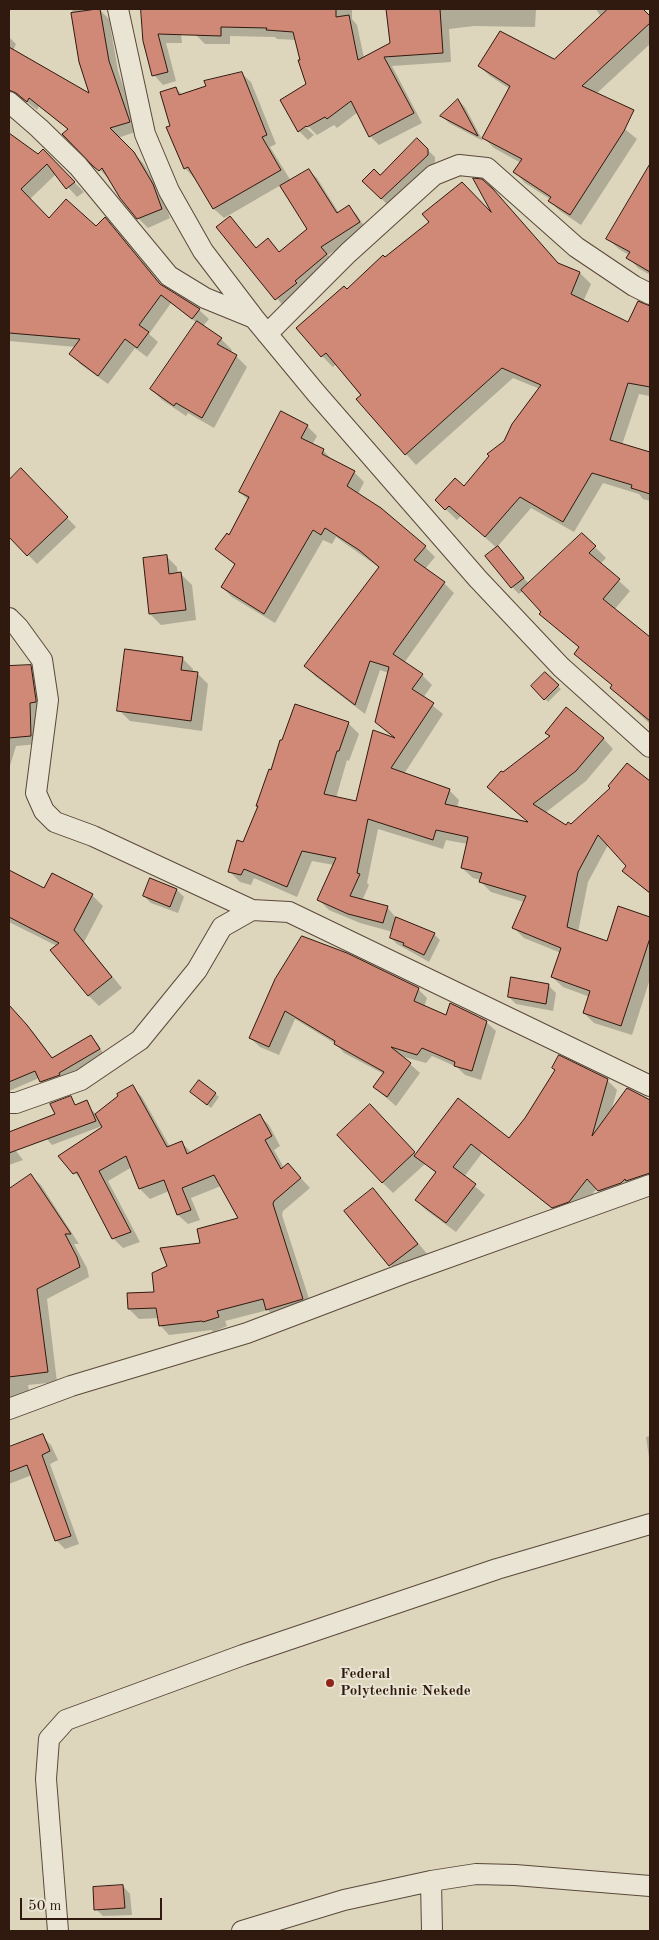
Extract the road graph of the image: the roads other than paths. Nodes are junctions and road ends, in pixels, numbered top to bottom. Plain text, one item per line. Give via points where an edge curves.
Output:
1 (118, 9) edge
2 (9, 102) edge
3 (650, 294) edge
4 (260, 326) junction
5 (9, 618) edge
6 (650, 747) edge
7 (252, 910) junction
8 (650, 1086) edge
9 (9, 1103) edge
10 (650, 1185) edge
11 (9, 1409) edge
12 (650, 1524) edge
13 (431, 1881) junction
14 (650, 1886) edge
15 (58, 1931) edge
16 (242, 1931) edge
17 (432, 1931) edge

1 - 4 street via 145,134 169,191 203,251
2 - 4 street via 78,166 169,276
3 - 4 street via 576,247 487,168 459,165 434,175 348,253
4 - 6 street via 484,585 561,667
5 - 7 street via 42,660 48,700 36,793 44,811 55,822 93,836
7 - 8 street via 289,912
7 - 9 street via 222,927 197,970 140,1040 81,1080
10 - 11 street via 247,1333 71,1386
12 - 15 street via 488,1573 244,1655 66,1720 49,1740 46,1779
13 - 14 street via 476,1874
13 - 16 street via 344,1900
13 - 17 street

